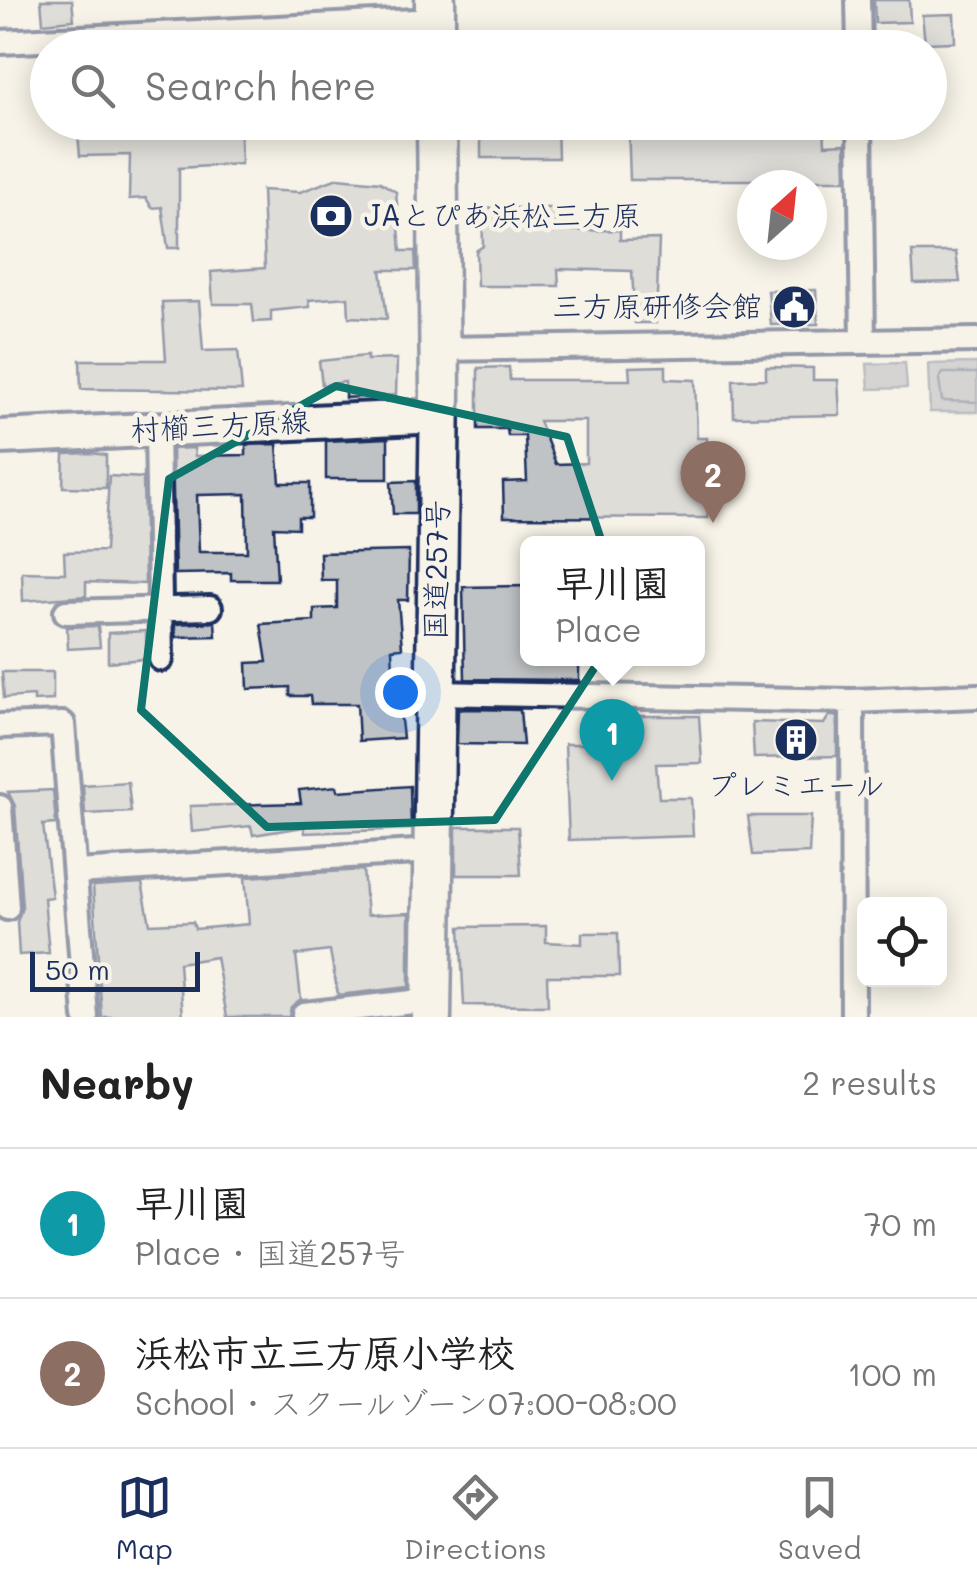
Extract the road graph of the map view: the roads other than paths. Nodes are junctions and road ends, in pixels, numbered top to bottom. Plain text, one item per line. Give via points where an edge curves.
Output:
1 (858, 0) edge
2 (435, 22) edge
3 (261, 30) edge
4 (859, 30) edge
5 (30, 41) edge
6 (0, 42) edge
7 (436, 140) edge
8 (860, 140) edge
9 (977, 340) edge
10 (863, 342) junction
11 (440, 350) junction
12 (439, 416) junction
13 (157, 428) junction
14 (0, 437) edge
15 (210, 608) dead end
16 (158, 609) junction
17 (66, 612) dead end
18 (161, 659) dead end
19 (436, 693) junction
20 (977, 696) edge
21 (852, 700) junction
22 (0, 726) edge
23 (0, 807) edge
24 (434, 851) junction
25 (76, 872) junction
26 (7, 908) dead end
27 (431, 1008) edge
28 (304, 1014) dead end
29 (86, 1017) edge
30 (853, 1017) edge

1 - 4 street
2 - 3 street
5 - 6 street
7 - 11 highway, 国道257号
8 - 10 street
9 - 10 street
10 - 11 street
11 - 12 highway, 国道257号
12 - 13 main road, 村櫛三方原線
12 - 19 highway, 国道257号
13 - 14 main road, 村櫛三方原線
13 - 16 street
15 - 16 street
16 - 17 street
16 - 18 street
19 - 21 street
19 - 24 highway, 国道257号
20 - 21 street
21 - 30 street
22 - 25 street via 63,724
23 - 26 street
24 - 25 street
24 - 27 highway, 国道257号
25 - 29 street
27 - 28 street

